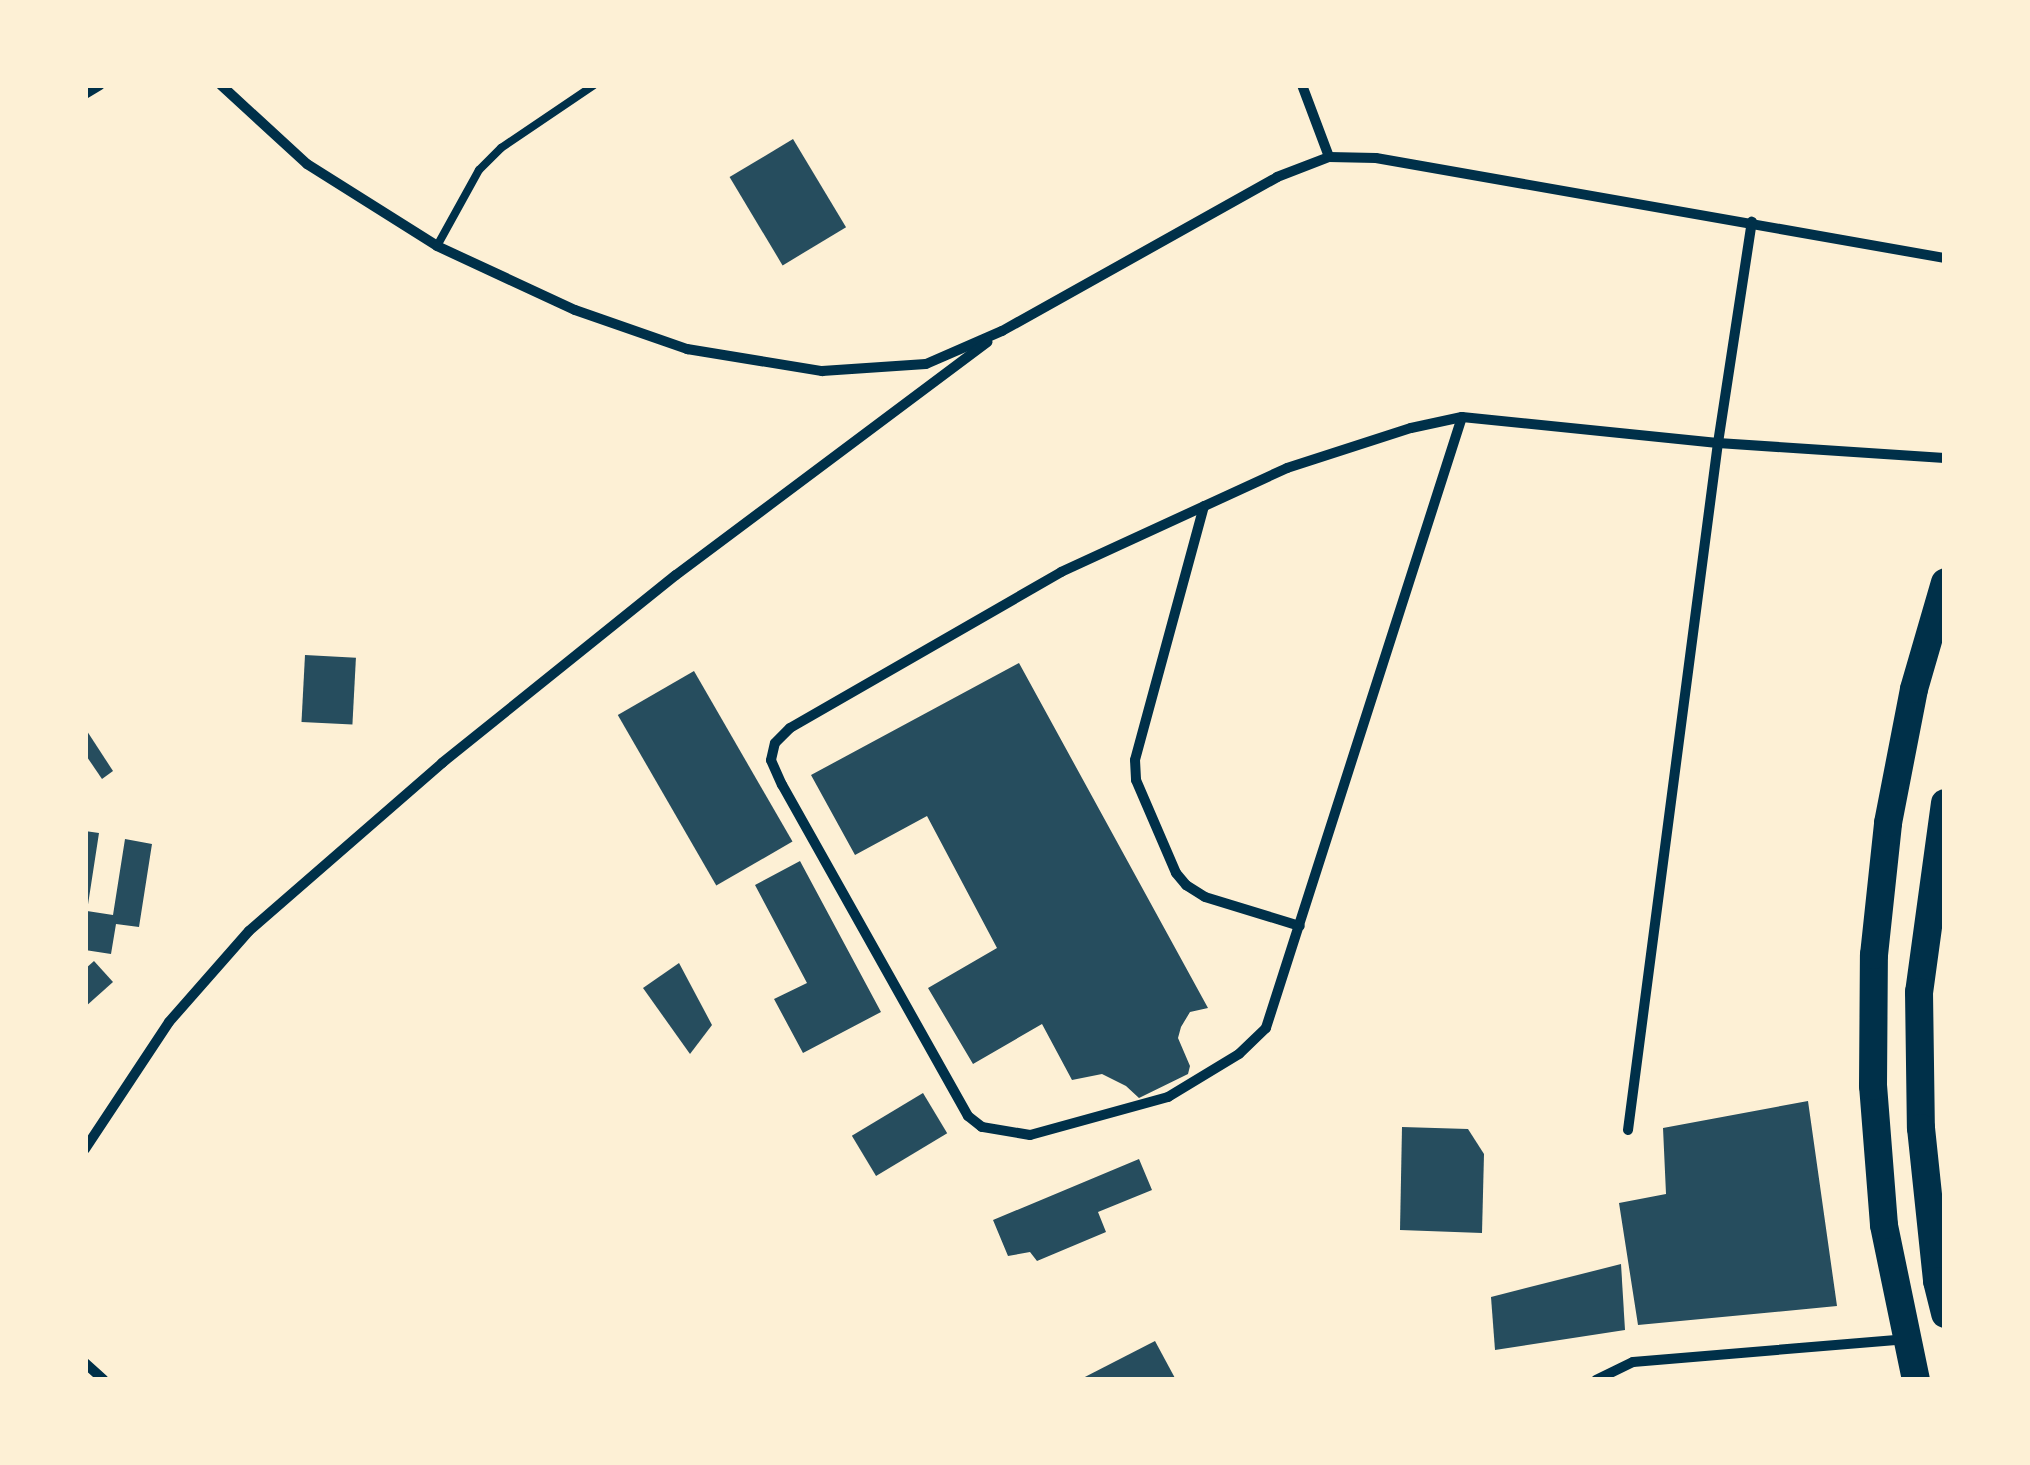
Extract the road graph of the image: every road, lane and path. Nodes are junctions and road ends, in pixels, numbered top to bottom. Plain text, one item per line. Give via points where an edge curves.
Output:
1 (100, 85) edge
2 (221, 85) edge
3 (594, 85) edge
4 (1302, 85) edge
5 (85, 94) edge
6 (1330, 157) junction
7 (1752, 222) junction
8 (437, 246) junction
9 (1945, 258) edge
10 (1002, 331) junction
11 (1462, 418) junction
12 (1718, 443) junction
13 (1945, 458) edge
14 (1204, 506) junction
15 (1945, 582) edge
16 (1945, 804) edge
17 (1300, 926) junction
18 (1628, 1130) dead end
19 (85, 1149) edge
20 (1945, 1314) edge
21 (1907, 1339) junction
22 (85, 1363) edge
23 (104, 1380) edge
24 (1596, 1380) edge
25 (1916, 1380) edge

1 - 5 street
2 - 8 street via 307,164
3 - 8 lane via 479,170
4 - 6 street
6 - 7 street via 1376,158
6 - 10 street via 1277,177
7 - 9 street
7 - 12 street
8 - 10 street via 575,310 687,348 822,371 926,364
10 - 19 street via 676,575 442,763 248,931 168,1022
11 - 12 street
11 - 14 street via 1287,468
11 - 17 street
12 - 13 street
12 - 18 street
14 - 17 street via 1134,760 1136,780 1186,885
14 - 17 street via 1061,572 790,728 775,742 771,760 968,1116 998,1133 1030,1135 1168,1097 1239,1054 1266,1028
15 - 21 highway via 1914,689 1888,823 1874,955 1873,1086 1884,1225
16 - 20 highway via 1919,992 1921,1128
21 - 24 street via 1633,1362
21 - 25 highway
22 - 23 street

